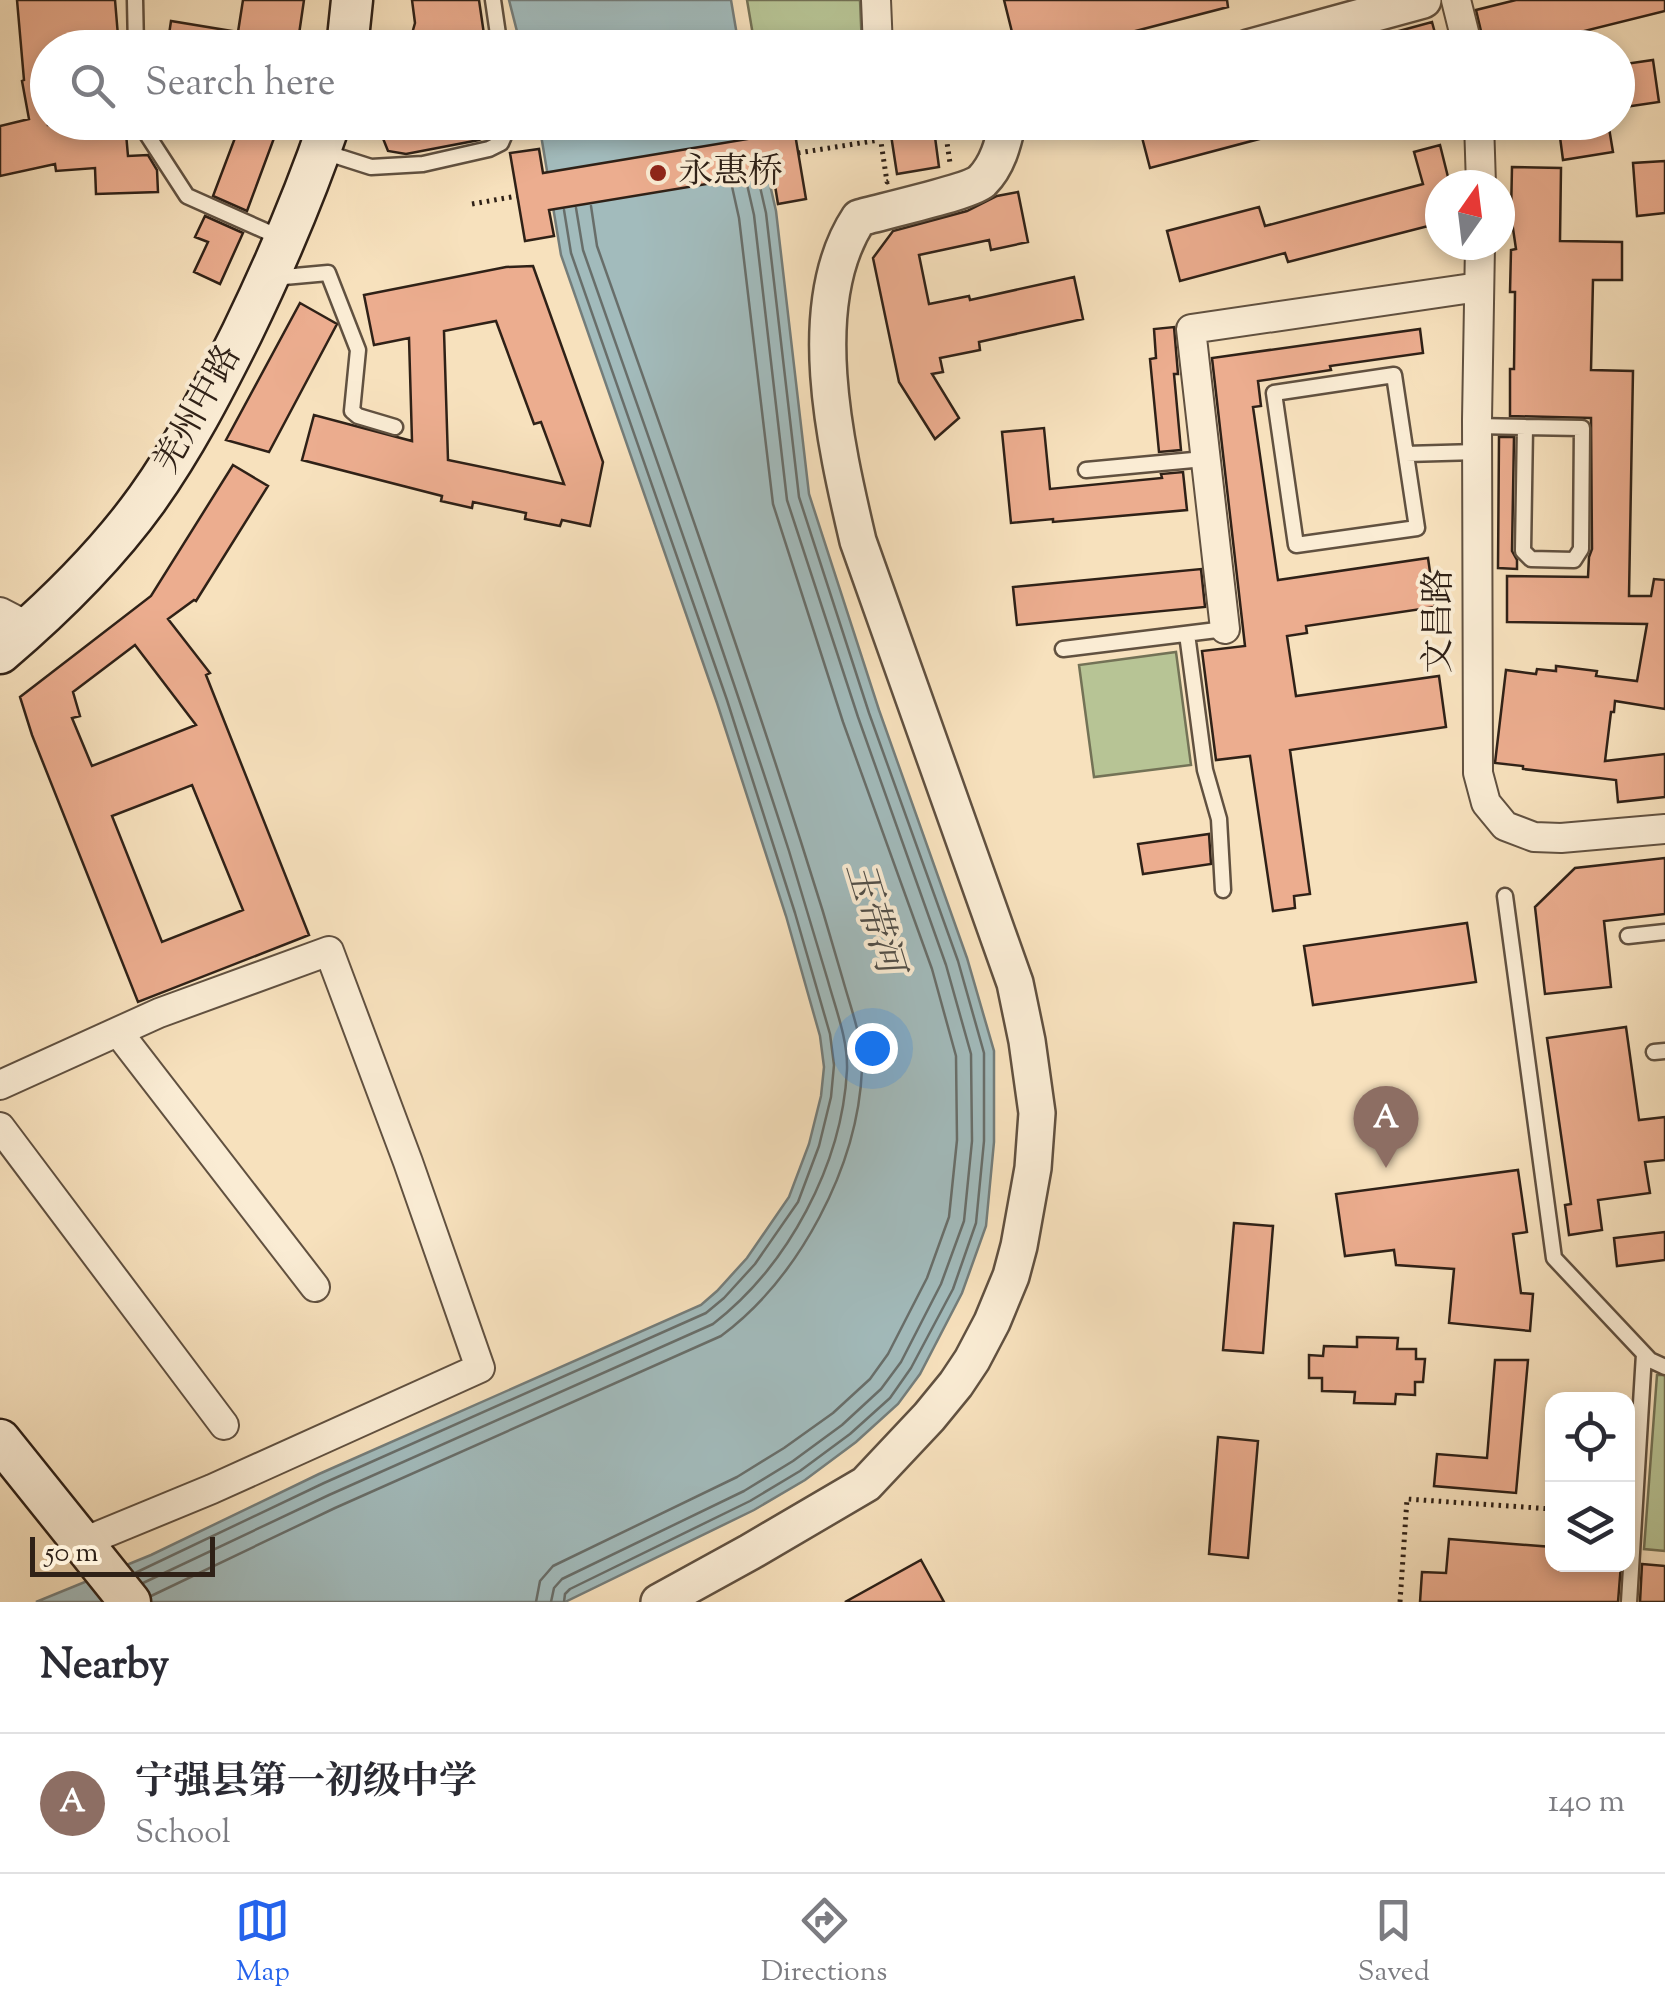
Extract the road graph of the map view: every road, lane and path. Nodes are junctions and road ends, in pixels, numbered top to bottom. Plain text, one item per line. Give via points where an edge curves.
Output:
1 (135, 0) edge
2 (352, 0) edge
3 (493, 0) edge
4 (876, 0) edge
5 (1423, 0) edge
6 (1456, 0) edge
7 (136, 30) edge
8 (349, 30) edge
9 (497, 30) edge
10 (877, 30) edge
11 (1314, 30) edge
12 (1464, 30) edge
13 (150, 140) edge
14 (324, 140) edge
15 (328, 140) edge
16 (502, 140) edge
17 (880, 140) joint
18 (947, 140) edge
19 (1004, 140) edge
20 (1481, 140) edge
21 (798, 153) dead end
22 (1481, 170) edge
23 (952, 171) dead end
24 (903, 179) dead end
25 (517, 196) dead end
26 (472, 204) dead end
27 (285, 240) junction
28 (1480, 260) edge
29 (267, 279) junction
30 (1479, 286) junction
31 (395, 427) dead end
32 (1525, 427) junction
33 (1477, 439) junction
34 (1406, 454) junction
35 (1204, 459) junction
36 (1086, 470) dead end
37 (1225, 629) joint
38 (10, 631) edge
39 (1187, 634) junction
40 (1063, 649) dead end
41 (1665, 829) edge
42 (1224, 890) dead end
43 (1504, 896) dead end
44 (1665, 932) edge
45 (1628, 936) dead end
46 (118, 1032) junction
47 (0, 1085) edge
48 (0, 1127) edge
49 (314, 1287) dead end
50 (1644, 1354) junction
51 (1665, 1367) edge
52 (224, 1425) dead end
53 (0, 1440) edge
54 (1545, 1509) edge
55 (85, 1548) junction
56 (130, 1602) edge
57 (658, 1602) edge
58 (1400, 1602) edge
59 (1629, 1602) edge

1 - 7 lane
2 - 8 main road
3 - 9 lane
4 - 10 street
5 - 11 street
6 - 12 street
13 - 27 lane via 187,196
14 - 27 main road, 羌州中路
15 - 16 lane via 345,161 371,167 423,164
17 - 21 path
17 - 24 path via 887,182
18 - 23 path
19 - 57 street via 993,167 975,186 859,218 840,255 828,324 834,427 858,541 1023,1022 1037,1113 1019,1246 992,1322 964,1372 866,1484
20 - 22 street
25 - 26 path
27 - 29 main road, 羌州中路
28 - 30 street, 文昌路
29 - 31 lane via 328,273 358,350 352,410
29 - 38 main road, 羌州中路 via 157,485 86,571
30 - 33 street, 文昌路
30 - 35 street via 1191,329
32 - 32 lane via 1582,428 1581,549 1574,560 1531,559 1523,551
32 - 33 lane
33 - 34 lane
33 - 41 street, 文昌路 via 1478,773 1486,804 1506,826 1534,837
34 - 34 lane via 1416,528 1296,545 1274,393 1394,376
35 - 36 lane
35 - 37 street
37 - 39 lane
39 - 40 lane
39 - 42 lane via 1219,819
43 - 50 lane via 1554,1258
44 - 45 lane
46 - 47 street
46 - 49 street
46 - 55 street via 330,950 480,1368
48 - 52 street
50 - 51 lane
50 - 59 lane
53 - 55 main road
54 - 58 path via 1407,1499
55 - 56 main road

